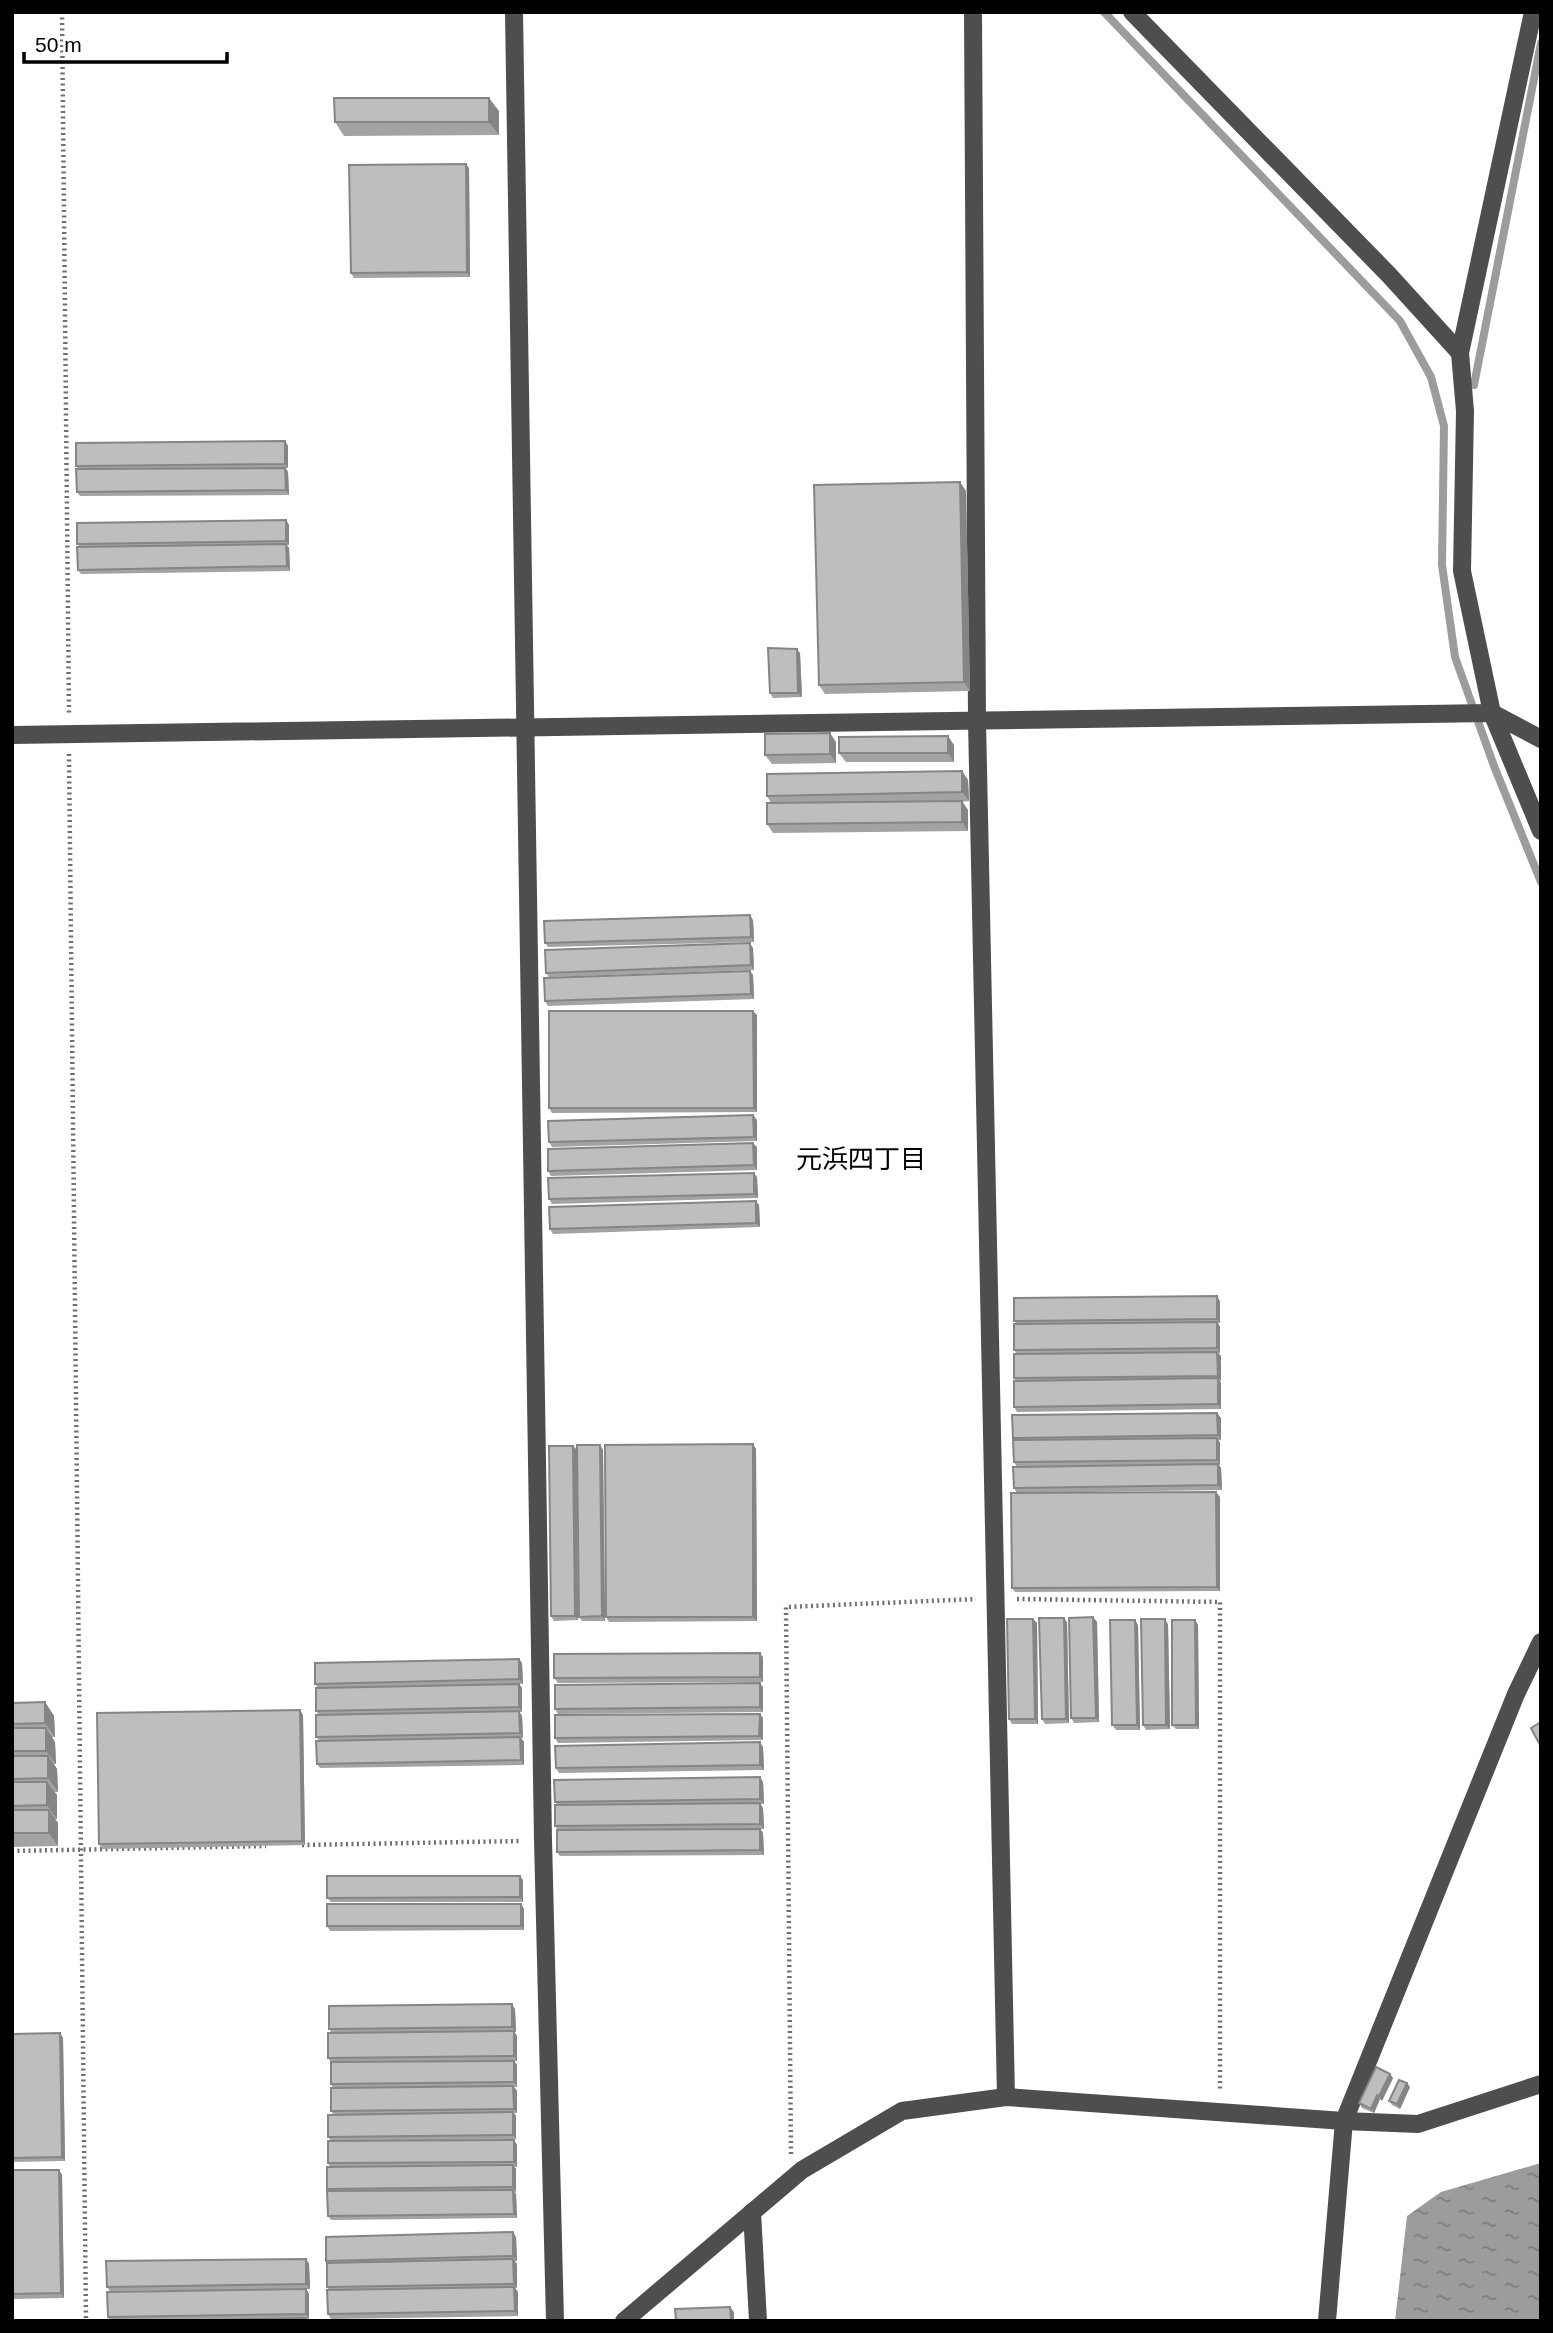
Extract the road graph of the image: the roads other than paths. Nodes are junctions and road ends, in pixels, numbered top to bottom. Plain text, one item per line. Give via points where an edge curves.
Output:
1 (514, 12) edge
2 (974, 12) edge
3 (1132, 12) edge
4 (1533, 12) edge
5 (1460, 353) junction
6 (1492, 713) junction
7 (977, 720) junction
8 (525, 727) junction
9 (12, 735) edge
10 (1541, 739) edge
11 (1541, 831) edge
12 (1541, 1642) edge
13 (1541, 2084) edge
14 (1006, 2097) junction
15 (1343, 2122) junction
16 (752, 2212) junction
17 (555, 2321) edge
18 (624, 2321) edge
19 (758, 2321) edge
20 (1327, 2321) edge

1 - 8 street
2 - 7 street
3 - 5 street
4 - 5 street
5 - 6 street via 1465,411 1462,571
6 - 7 street
6 - 10 street
6 - 11 street
7 - 8 street
7 - 14 street
8 - 9 street
8 - 17 street
12 - 15 street
13 - 15 street via 1418,2124
14 - 15 street
14 - 16 street via 902,2111 802,2170
15 - 20 street
16 - 18 street
16 - 19 street

